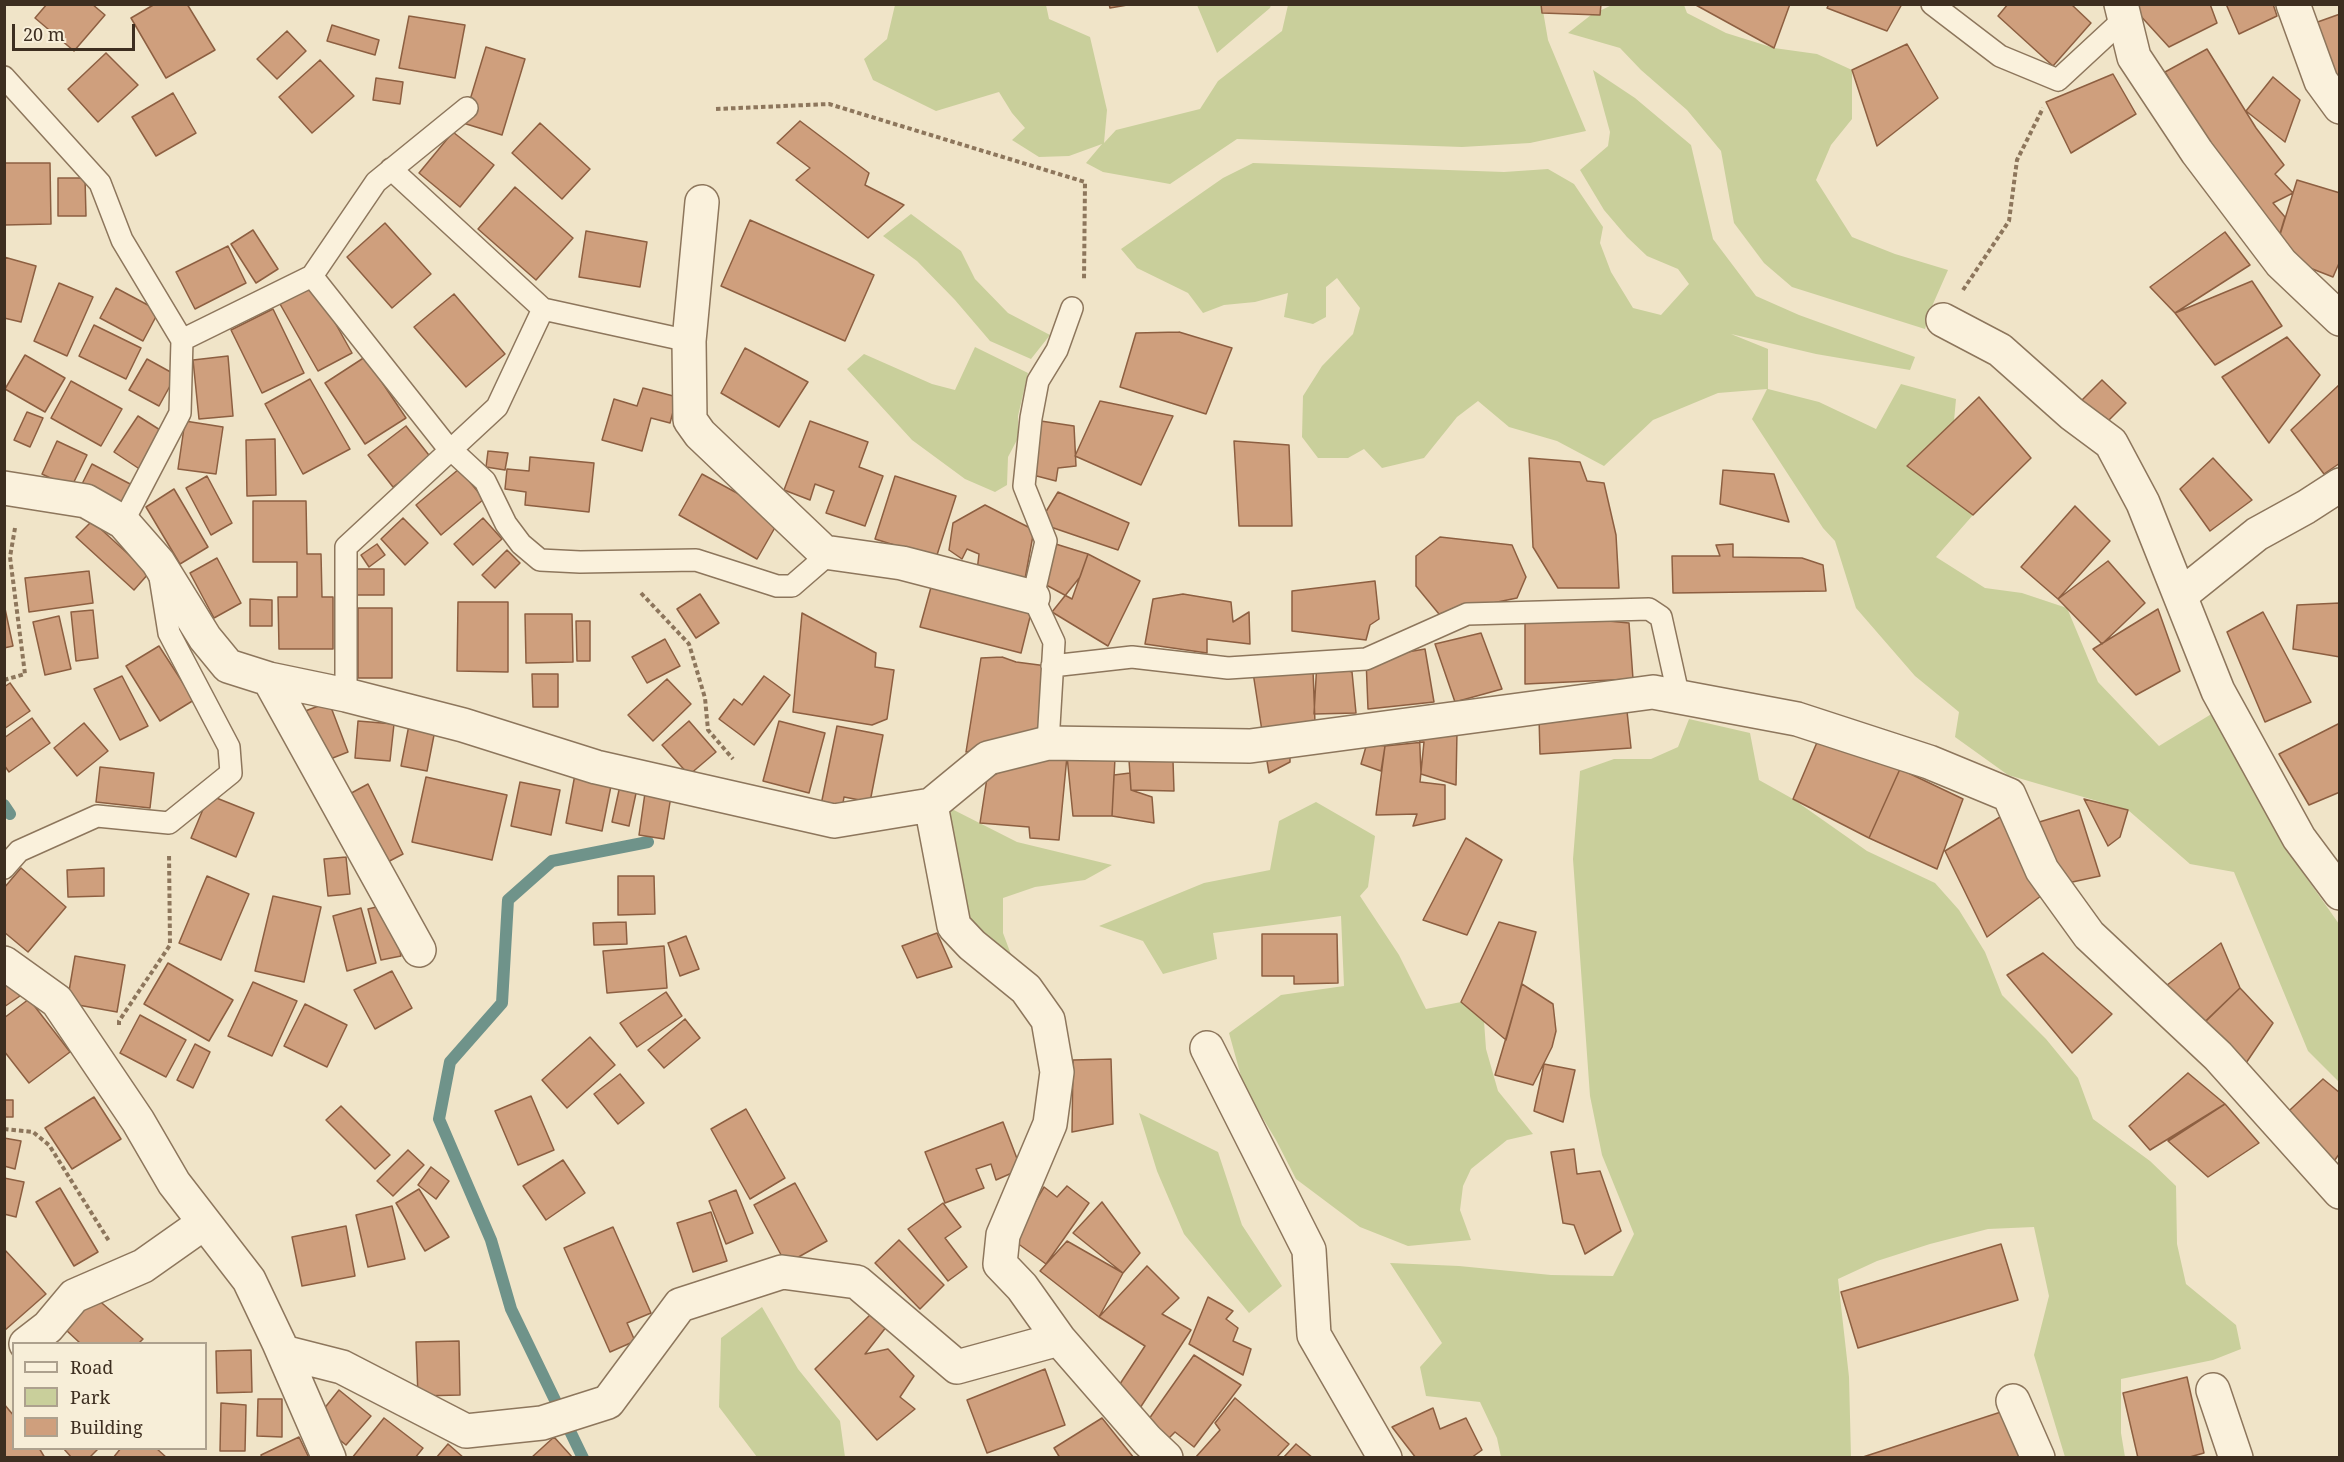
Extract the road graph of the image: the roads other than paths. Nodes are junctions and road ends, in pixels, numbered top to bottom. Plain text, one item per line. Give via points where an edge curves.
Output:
1 (1932, 4) edge
2 (2293, 4) edge
3 (2123, 11) edge
4 (4, 77) edge
5 (2340, 107) edge
6 (467, 108) dead end
7 (391, 169) junction
8 (702, 202) dead end
9 (312, 276) junction
10 (1072, 308) road end
11 (543, 309) junction
12 (2340, 319) edge
13 (1943, 320) road end
14 (182, 340) junction
15 (689, 341) junction
16 (452, 449) junction
17 (2340, 485) edge
18 (13, 490) edge
19 (123, 522) junction
20 (830, 553) junction
21 (158, 562) junction
22 (2181, 595) junction
23 (1033, 597) junction
24 (1052, 666) junction
25 (268, 679) junction
26 (346, 695) junction
27 (1679, 698) junction
28 (1048, 743) junction
29 (931, 805) junction
30 (4, 868) edge
31 (2340, 893) edge
32 (419, 950) dead end
33 (4, 963) edge
34 (1207, 1048) dead end
35 (2340, 1192) edge
36 (204, 1222) junction
37 (1059, 1339) junction
38 (29, 1342) edge
39 (283, 1352) junction
40 (2213, 1390) dead end
41 (2013, 1401) dead end
42 (328, 1458) edge
43 (1166, 1458) edge
44 (1385, 1458) edge
45 (2038, 1458) edge
46 (2236, 1458) edge

1 - 3 lane via 2000,56 2058,80
2 - 5 street via 2321,81
3 - 12 street via 2134,57 2197,152 2281,263
4 - 14 lane via 100,183 122,240
6 - 7 lane
7 - 9 lane via 376,182
7 - 11 lane
8 - 15 street
9 - 14 lane
9 - 16 lane
10 - 23 lane via 1058,350 1038,381 1031,418 1024,486 1046,541
11 - 15 lane
11 - 16 lane via 497,407
13 - 22 street via 2000,350 2111,443 2143,503
14 - 19 lane via 180,413
15 - 20 street via 690,420 824,552
16 - 20 lane via 485,481 506,524 540,560 696,560 777,586 792,586
16 - 26 lane via 346,547
17 - 22 street via 2257,534
18 - 19 street via 86,501
19 - 21 street
20 - 23 street via 902,563
21 - 25 street via 205,638 228,666
21 - 30 lane via 169,633 229,747 231,773 169,823 97,816 19,850
22 - 31 street via 2218,691 2299,838
23 - 24 lane via 1054,642
24 - 27 lane via 1132,657 1228,668 1366,659 1467,614 1649,609 1661,617
24 - 28 lane
25 - 26 street
25 - 32 street
26 - 29 street via 463,725 596,767 834,820
27 - 28 street via 1653,692 1250,746
27 - 35 street via 1797,719 1929,762 2009,795 2042,870 2088,934 2218,1056
28 - 29 street via 988,758
29 - 37 street via 954,926 1026,989 1048,1020 1058,1072 1050,1124 1002,1235 1000,1263
33 - 36 street via 57,1001 138,1121 174,1183
34 - 44 street via 1309,1250 1314,1335
36 - 38 street via 143,1266 74,1296 48,1327
36 - 39 street via 249,1280
37 - 39 street via 957,1366 857,1282 782,1272 680,1305 608,1402 542,1423 466,1431 342,1366
37 - 43 street
39 - 42 street
40 - 46 street
41 - 45 street

